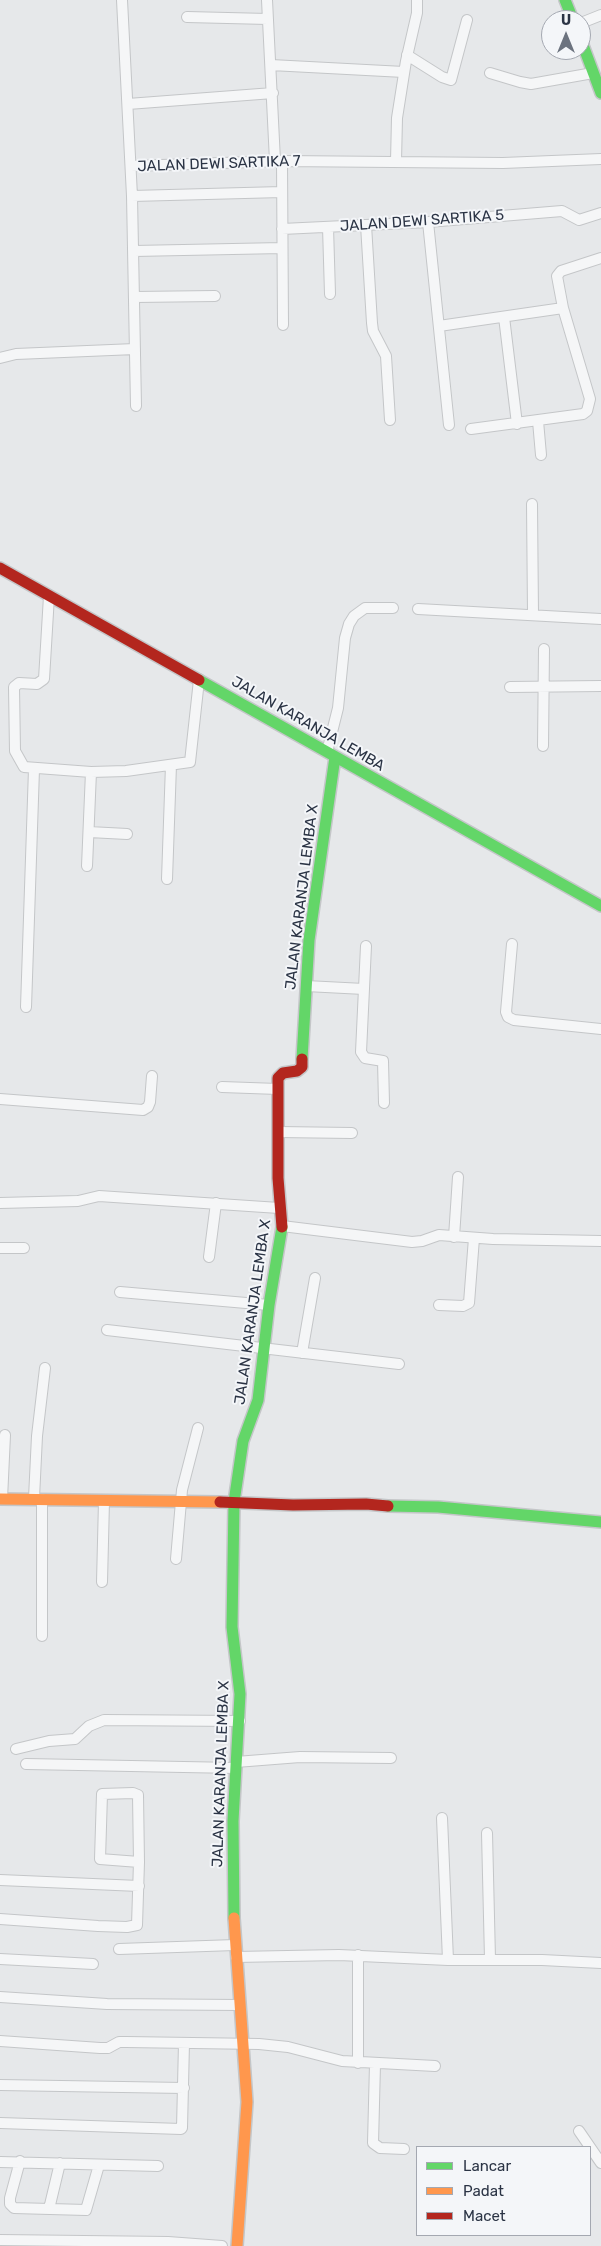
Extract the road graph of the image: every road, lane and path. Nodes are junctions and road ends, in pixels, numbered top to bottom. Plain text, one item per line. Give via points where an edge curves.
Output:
1 (122, 0) edge
2 (267, 0) edge
3 (417, 0) edge
4 (187, 17) dead end
5 (268, 19) junction
6 (467, 20) dead end
7 (408, 55) junction
8 (588, 60) edge
9 (271, 65) junction
10 (404, 72) junction
11 (490, 73) dead end
12 (593, 73) junction
13 (273, 93) junction
14 (601, 93) edge
15 (128, 104) junction
16 (601, 160) edge
17 (279, 161) junction
18 (396, 161) junction
19 (131, 166) junction
20 (282, 192) junction
21 (132, 196) junction
22 (601, 213) edge
23 (428, 222) junction
24 (366, 225) junction
25 (328, 228) junction
26 (282, 229) junction
27 (282, 248) junction
28 (134, 251) junction
29 (601, 258) edge
30 (330, 294) dead end
31 (135, 296) junction
32 (215, 296) dead end
33 (563, 308) junction
34 (504, 317) junction
35 (283, 325) dead end
36 (439, 326) junction
37 (135, 349) junction
38 (0, 358) edge
39 (136, 406) dead end
40 (390, 420) dead end
41 (538, 422) junction
42 (517, 424) junction
43 (449, 425) dead end
44 (472, 429) dead end
45 (541, 455) dead end
46 (532, 504) dead end
47 (0, 568) edge
48 (49, 596) junction
49 (393, 608) dead end
50 (418, 609) dead end
51 (533, 614) junction
52 (601, 619) edge
53 (544, 649) dead end
54 (199, 680) junction
55 (544, 686) junction
56 (601, 686) edge
57 (510, 687) dead end
58 (543, 746) dead end
59 (331, 755) junction
60 (171, 765) junction
61 (34, 769) junction
62 (91, 772) junction
63 (89, 832) junction
64 (127, 834) dead end
65 (87, 866) dead end
66 (167, 879) dead end
67 (601, 906) edge
68 (512, 944) dead end
69 (366, 946) dead end
70 (306, 986) junction
71 (364, 989) junction
72 (26, 1007) dead end
73 (601, 1028) edge
74 (601, 1036) edge
75 (152, 1076) dead end
76 (222, 1087) dead end
77 (278, 1089) junction
78 (0, 1100) edge
79 (384, 1103) dead end
80 (278, 1132) junction
81 (352, 1133) dead end
82 (458, 1177) dead end
83 (0, 1203) edge
84 (216, 1203) junction
85 (279, 1208) junction
86 (282, 1226) junction
87 (454, 1236) junction
88 (474, 1238) junction
89 (601, 1241) edge
90 (0, 1248) edge
91 (24, 1248) dead end
92 (209, 1257) dead end
93 (315, 1278) dead end
94 (120, 1292) dead end
95 (269, 1305) junction
96 (439, 1305) dead end
97 (107, 1330) dead end
98 (263, 1348) junction
99 (302, 1353) junction
100 (399, 1364) dead end
101 (45, 1368) dead end
102 (198, 1428) dead end
103 (5, 1434) dead end
104 (1, 1499) edge
105 (38, 1499) junction
106 (180, 1500) junction
107 (104, 1501) junction
108 (234, 1502) junction
109 (601, 1522) edge
110 (176, 1559) dead end
111 (102, 1582) dead end
112 (42, 1636) dead end
113 (240, 1721) junction
114 (16, 1749) dead end
115 (391, 1758) dead end
116 (26, 1764) dead end
117 (236, 1765) junction
118 (442, 1818) dead end
119 (488, 1833) dead end
120 (139, 1862) junction
121 (0, 1880) edge
122 (138, 1886) junction
123 (0, 1919) edge
124 (235, 1945) junction
125 (119, 1949) dead end
126 (358, 1955) junction
127 (236, 1958) junction
128 (0, 1959) edge
129 (490, 1959) junction
130 (448, 1960) junction
131 (93, 1964) dead end
132 (601, 1964) edge
133 (0, 1997) edge
134 (239, 2005) junction
135 (0, 2042) edge
136 (184, 2043) junction
137 (242, 2044) junction
138 (358, 2063) junction
139 (376, 2064) junction
140 (435, 2066) dead end
141 (0, 2085) edge
142 (184, 2088) junction
143 (0, 2124) edge
144 (579, 2130) dead end
145 (590, 2146) edge
146 (591, 2148) edge
147 (404, 2149) dead end
148 (20, 2161) junction
149 (0, 2162) edge
150 (60, 2163) junction
151 (601, 2163) edge
152 (99, 2165) junction
153 (158, 2166) dead end
154 (49, 2209) junction
155 (0, 2240) edge
156 (222, 2246) edge
157 (237, 2246) edge

1 - 15 street
2 - 5 street
3 - 7 street via 418,13
4 - 5 street
5 - 9 street
6 - 7 street via 451,80
7 - 10 street
8 - 12 street
9 - 10 street
9 - 13 street
10 - 18 street
11 - 12 street via 531,84
12 - 14 street
13 - 15 street
13 - 17 street
15 - 19 street
16 - 18 street, JALAN DEWI SARTIKA 7 via 503,164
17 - 18 street, JALAN DEWI SARTIKA 7
17 - 19 street, JALAN DEWI SARTIKA 7
17 - 20 street
19 - 21 street, JALAN DEWI SARTIKA 7
20 - 21 street
20 - 26 street
21 - 28 street, JALAN DEWI SARTIKA 7
22 - 23 street, JALAN DEWI SARTIKA 5 via 579,220 562,211
23 - 24 street, JALAN DEWI SARTIKA 5
23 - 36 street
24 - 25 street, JALAN DEWI SARTIKA 5
24 - 40 street via 372,323 386,356
25 - 26 street, JALAN DEWI SARTIKA 5
25 - 30 street
26 - 27 street
27 - 28 street
27 - 35 street
28 - 31 street, JALAN DEWI SARTIKA 7
29 - 33 street via 559,273 557,278
31 - 32 street
31 - 37 street, JALAN DEWI SARTIKA 7
33 - 34 street
33 - 41 street via 590,399 589,408 583,414
34 - 36 street
34 - 42 street
36 - 43 street
37 - 38 street via 16,354
37 - 39 street, JALAN DEWI SARTIKA 7
41 - 42 street
41 - 45 street
42 - 44 street
46 - 51 street
47 - 48 street, JALAN KARANJA LEMBA
48 - 54 street, JALAN KARANJA LEMBA
48 - 61 street via 44,678 38,684 17,684 13,693 15,754 23,766
49 - 59 street via 374,606 363,609 347,629
50 - 51 street
51 - 52 street
53 - 55 street
54 - 59 street, JALAN KARANJA LEMBA
54 - 60 street via 191,759
55 - 56 street
55 - 57 street
55 - 58 street
59 - 67 street, JALAN KARANJA LEMBA
59 - 70 street, JALAN KARANJA LEMBA X
60 - 62 street via 132,771
60 - 66 street
61 - 62 street
61 - 72 street
62 - 63 street
63 - 64 street
63 - 65 street
68 - 73 street via 508,1017
69 - 71 street
70 - 71 street
70 - 77 street, JALAN KARANJA LEMBA X via 302,1067 280,1074
71 - 79 street via 360,1052 365,1058 383,1061
73 - 74 street
75 - 78 street via 150,1102 145,1109
76 - 77 street
77 - 80 street, JALAN KARANJA LEMBA X
80 - 81 street
80 - 85 street, JALAN KARANJA LEMBA X
82 - 87 street
83 - 84 street via 78,1201 99,1196
84 - 85 street
84 - 92 street
85 - 86 street, JALAN KARANJA LEMBA X
86 - 87 street via 412,1242 439,1235
86 - 95 street, JALAN KARANJA LEMBA X
87 - 88 street
88 - 89 street
88 - 96 street via 469,1303 463,1306
90 - 91 street
93 - 99 street
94 - 95 street
95 - 98 street, JALAN KARANJA LEMBA X
97 - 98 street
98 - 99 street
98 - 108 street, JALAN KARANJA LEMBA X via 258,1400 243,1441
99 - 100 street
101 - 105 street via 37,1436
102 - 106 street
103 - 104 street
104 - 105 street
105 - 107 street
105 - 112 street
106 - 107 street
106 - 108 street
106 - 110 street
107 - 111 street
108 - 109 street via 366,1504
108 - 113 street, JALAN KARANJA LEMBA X via 232,1627 239,1675
113 - 114 street via 104,1720 89,1726 74,1739
113 - 117 street, JALAN KARANJA LEMBA X
115 - 117 street via 300,1757
116 - 117 street
117 - 124 street, JALAN KARANJA LEMBA X via 233,1821
118 - 130 street
119 - 129 street
120 - 120 street via 100,1859 102,1794 138,1795
120 - 122 street
121 - 122 street
122 - 123 street via 138,1923 134,1927
124 - 125 street
124 - 127 street, JALAN KARANJA LEMBA X
126 - 127 street
126 - 130 street
126 - 138 street
127 - 134 street, JALAN KARANJA LEMBA X
128 - 131 street
129 - 130 street
129 - 132 street
133 - 134 street via 107,2004
134 - 137 street, JALAN KARANJA LEMBA X
135 - 136 street via 100,2048 119,2042
136 - 137 street
136 - 142 street
137 - 138 street via 288,2047
137 - 157 street, JALAN KARANJA LEMBA X via 247,2102
138 - 139 street
139 - 140 street
139 - 147 street via 373,2143 380,2148
141 - 142 street
142 - 143 street via 180,2129
144 - 145 street
146 - 151 street
148 - 149 street
148 - 150 street
148 - 154 street via 10,2198 11,2206
150 - 152 street
150 - 154 street
152 - 153 street
152 - 154 street via 88,2209
155 - 156 street via 168,2242

